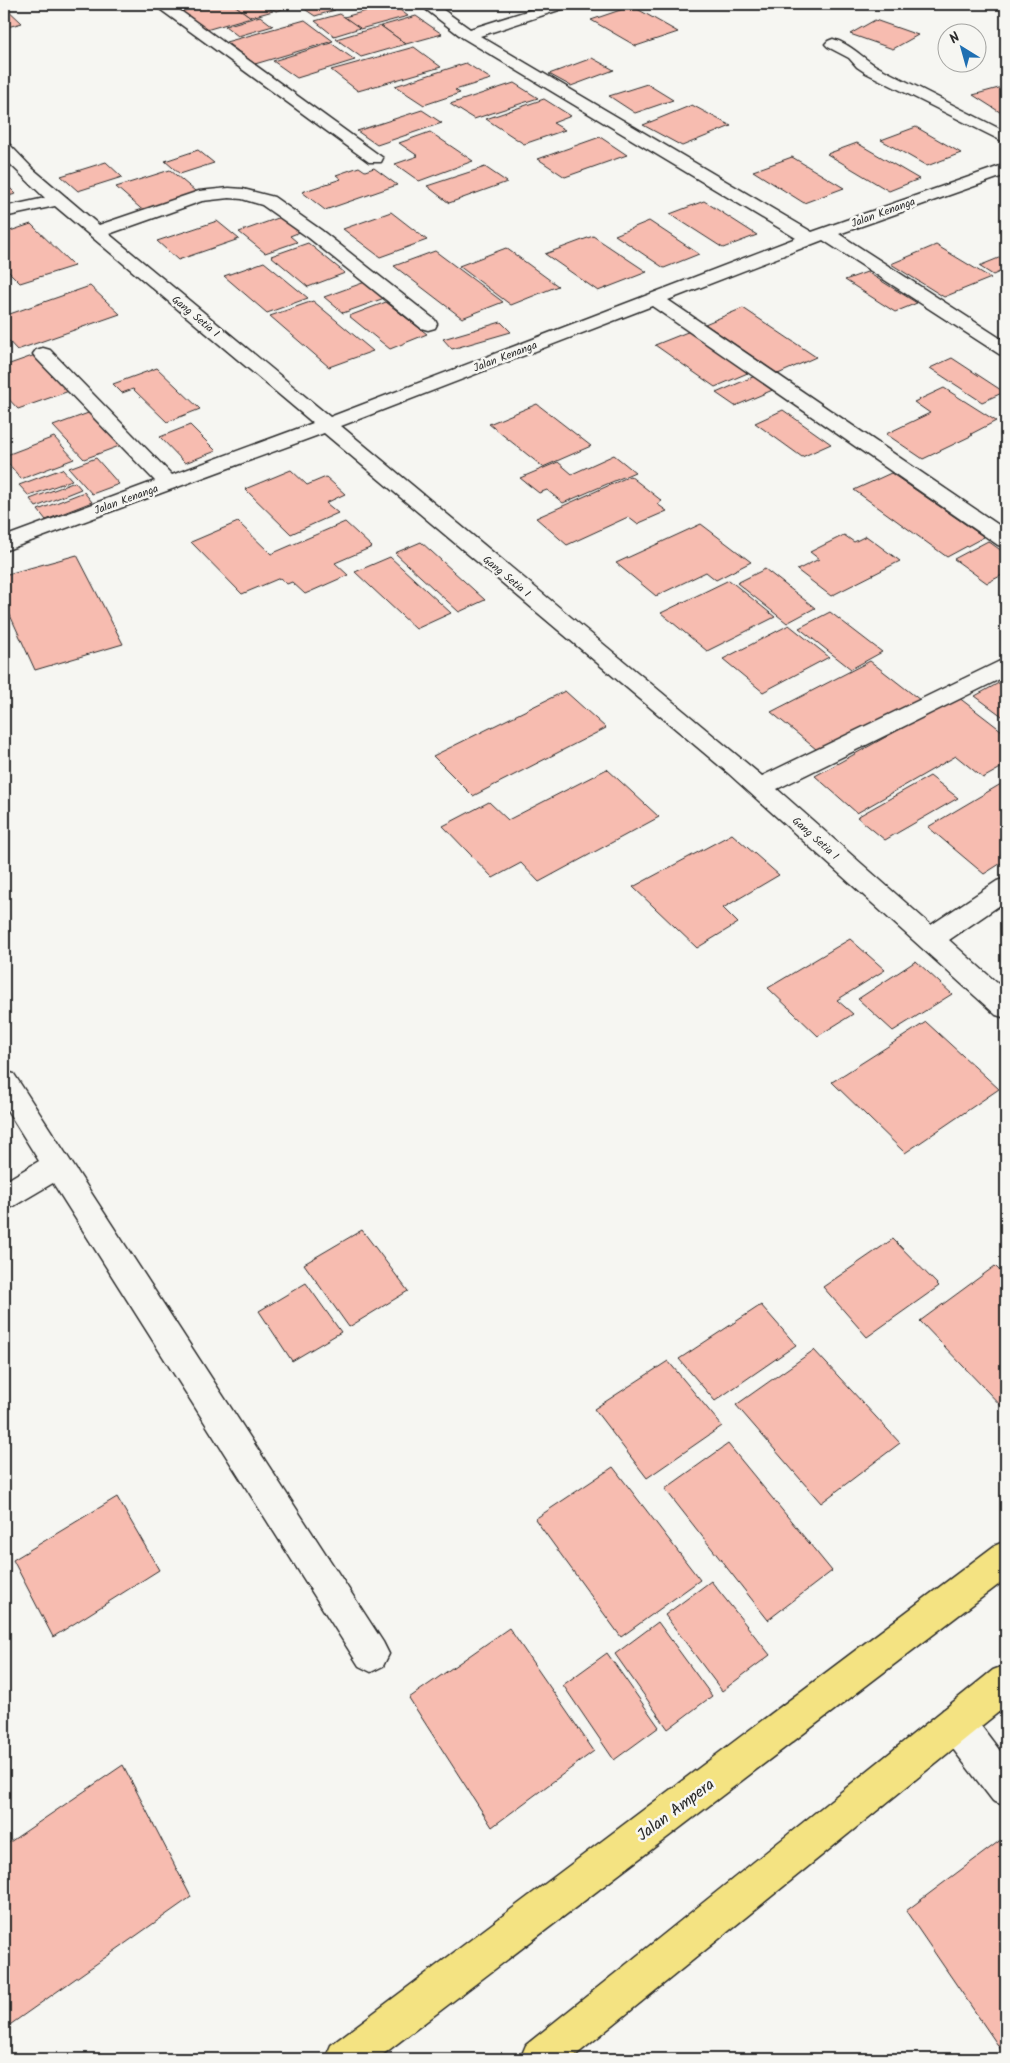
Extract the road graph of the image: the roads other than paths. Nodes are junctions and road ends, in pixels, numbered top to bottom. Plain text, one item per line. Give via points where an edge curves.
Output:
1 (162, 4) edge
2 (426, 4) edge
3 (563, 4) edge
4 (468, 35) junction
5 (833, 44) dead end
6 (1006, 138) edge
7 (4, 149) edge
8 (375, 158) dead end
9 (1006, 168) edge
10 (58, 200) junction
11 (4, 212) edge
12 (97, 232) junction
13 (818, 236) junction
14 (654, 299) junction
15 (428, 324) dead end
16 (1006, 350) edge
17 (43, 354) dead end
18 (326, 425) junction
19 (168, 483) junction
20 (1006, 540) edge
21 (4, 544) edge
22 (1006, 667) edge
23 (760, 787) junction
24 (1006, 888) edge
25 (929, 940) junction
26 (1006, 1007) edge
27 (4, 1082) edge
28 (57, 1165) junction
29 (4, 1197) edge
30 (1006, 1558) edge
31 (371, 1654) dead end
32 (1006, 1683) edge
33 (956, 1723) junction
34 (1006, 1788) edge
35 (345, 2059) edge
36 (540, 2059) edge

1 - 8 street
2 - 4 street
3 - 4 street
4 - 13 street
5 - 6 street via 854,54 872,70
7 - 10 street, Gang Setia I
9 - 13 street, Jalan Kenanga
10 - 11 street
10 - 12 street, Gang Setia I
12 - 15 street via 199,196 243,194 268,201 315,234
12 - 18 street, Gang Setia I
13 - 14 street, Jalan Kenanga
13 - 16 street
14 - 18 street, Jalan Kenanga
14 - 20 street
17 - 19 street
18 - 19 street, Jalan Kenanga
18 - 23 street, Gang Setia I
19 - 21 street, Jalan Kenanga
22 - 23 street
23 - 25 street, Gang Setia I
24 - 25 street
25 - 26 street, Gang Setia I
27 - 28 street
28 - 29 street
28 - 31 street
30 - 35 main road, Jalan Ampera
32 - 33 main road
33 - 34 street
33 - 36 main road

